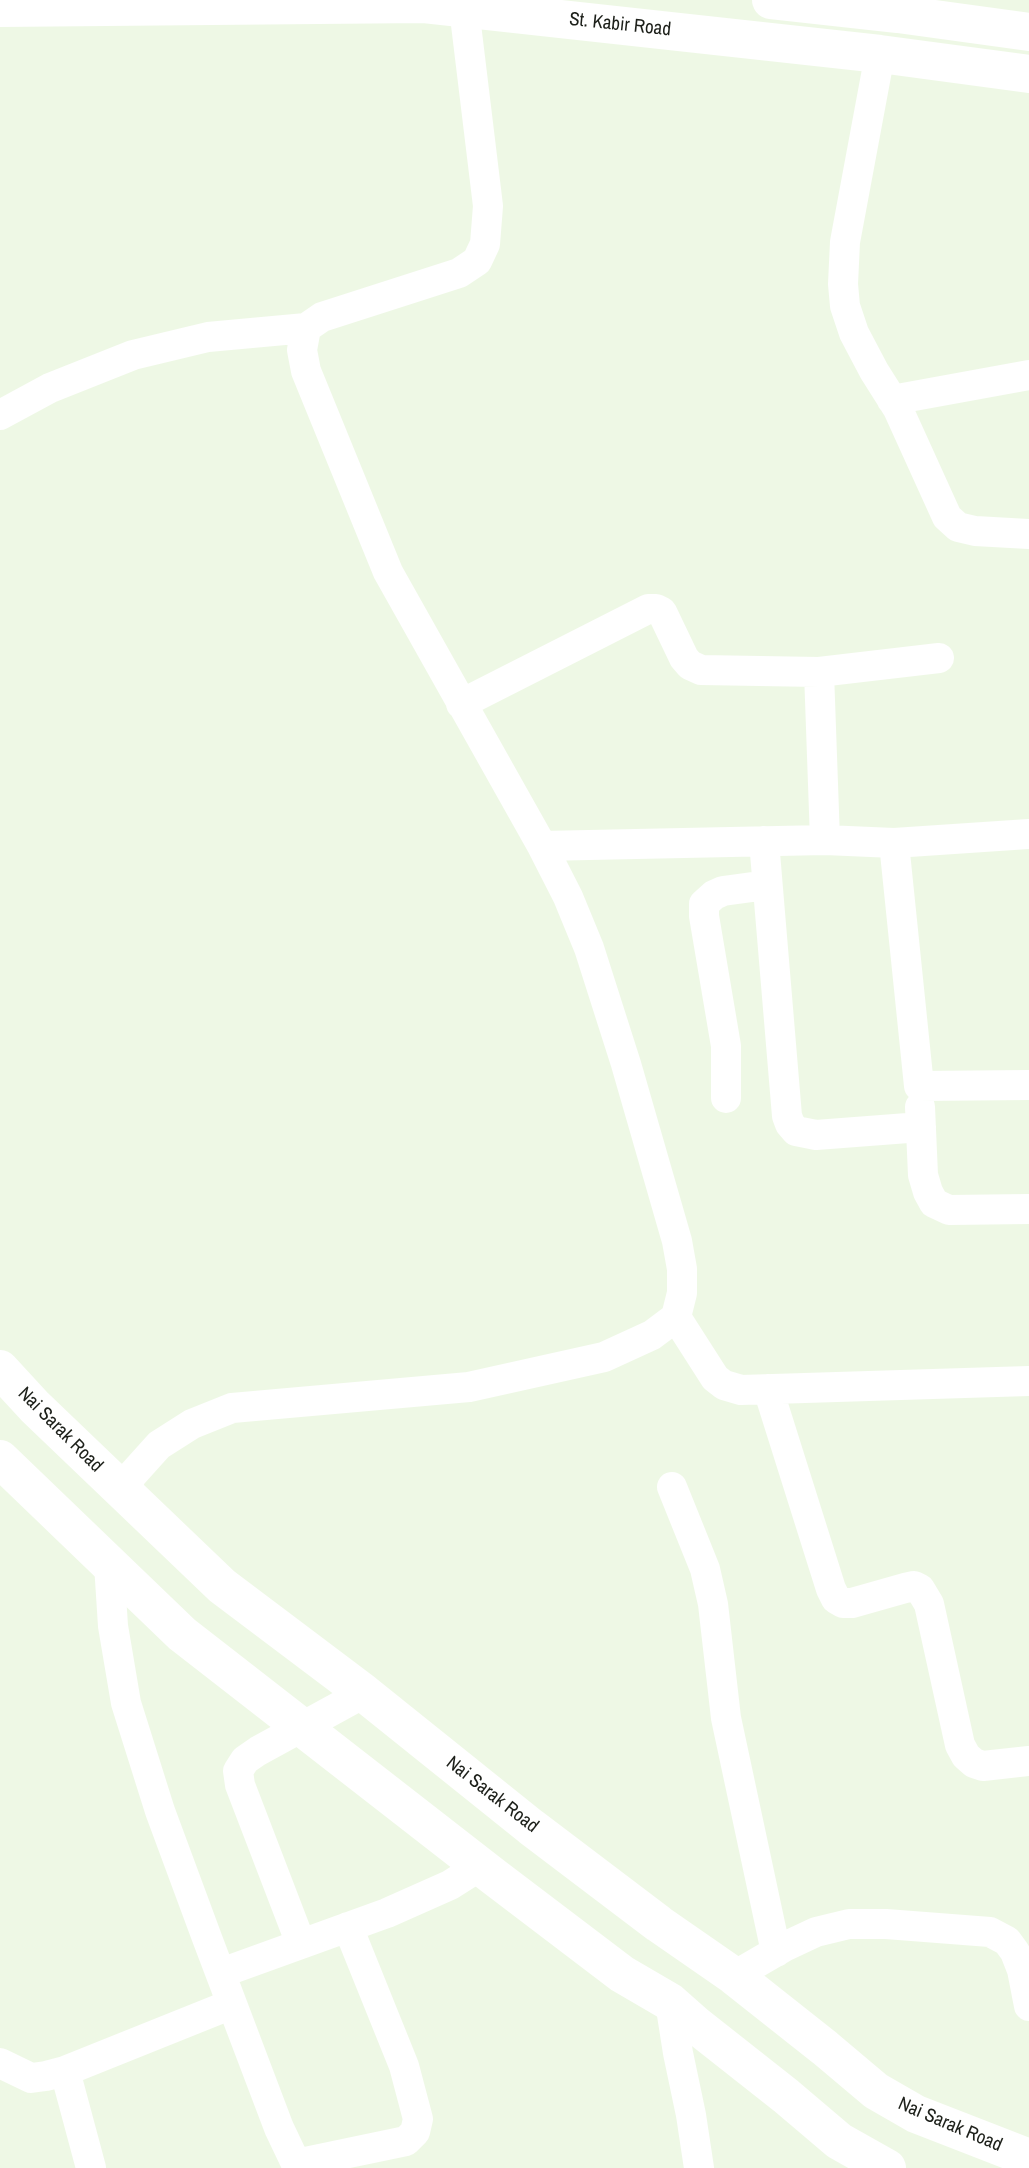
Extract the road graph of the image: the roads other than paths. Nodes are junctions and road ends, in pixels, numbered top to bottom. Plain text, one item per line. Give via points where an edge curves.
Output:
1 (772, 0) edge
2 (424, 2) edge
3 (897, 7) edge
4 (0, 8) edge
5 (464, 8) junction
6 (1029, 32) edge
7 (880, 54) junction
8 (1029, 74) edge
9 (306, 328) junction
10 (1029, 375) edge
11 (892, 400) junction
12 (0, 415) edge
13 (1029, 534) edge
14 (939, 659) dead end
15 (819, 672) junction
16 (461, 704) junction
17 (1029, 834) edge
18 (825, 840) junction
19 (764, 841) junction
20 (894, 843) junction
21 (542, 846) junction
22 (767, 885) junction
23 (1029, 1085) edge
24 (919, 1086) junction
25 (726, 1098) dead end
26 (921, 1127) junction
27 (1029, 1209) edge
28 (676, 1317) junction
29 (0, 1369) edge
30 (1029, 1381) edge
31 (768, 1390) junction
32 (0, 1459) edge
33 (672, 1487) dead end
34 (123, 1492) junction
35 (108, 1564) junction
36 (364, 1693) junction
37 (302, 1727) junction
38 (1029, 1761) edge
39 (480, 1866) junction
40 (348, 1927) junction
41 (301, 1944) junction
42 (776, 1952) junction
43 (221, 1973) junction
44 (734, 1976) junction
45 (670, 2002) junction
46 (232, 2004) junction
47 (1029, 2006) edge
48 (0, 2063) edge
49 (65, 2071) junction
50 (1029, 2158) edge
51 (297, 2166) edge
52 (91, 2168) edge
53 (699, 2168) edge
54 (887, 2168) edge

1 - 3 main road
2 - 4 main road, St. Kabir Road
2 - 5 main road, St. Kabir Road
3 - 6 main road
5 - 7 main road, St. Kabir Road
5 - 9 street via 488,206 485,244 477,261 459,273 322,317
7 - 8 main road, St. Kabir Road
7 - 11 street via 845,242 843,284 854,332
9 - 12 street via 208,337 133,355 50,388
9 - 16 street via 302,350 306,370 388,572
10 - 11 street
11 - 13 street via 947,517 958,527 975,531
14 - 15 street
15 - 16 street via 701,670 684,658 662,612 648,609
15 - 18 street
16 - 21 street
17 - 20 street
18 - 19 street
18 - 20 street
19 - 21 street
19 - 22 street
20 - 24 street
21 - 28 street via 589,948 677,1241 682,1293
22 - 25 street via 723,891 704,904 726,1046
22 - 26 street via 790,1124 796,1131 816,1135
23 - 24 street
24 - 26 street
26 - 27 street via 923,1175 934,1203 949,1210
28 - 31 street via 715,1378 741,1390
28 - 34 street via 652,1335 604,1357 469,1387 232,1408 192,1424 159,1445
29 - 34 main road, Nai Sarak Road
30 - 31 street
31 - 38 street via 836,1599 852,1603 914,1586 920,1589 929,1604 966,1756 983,1766
32 - 35 main road
33 - 42 street via 705,1569 726,1718
34 - 36 main road, Nai Sarak Road via 222,1586
35 - 37 main road via 182,1634
35 - 43 street via 126,1703 160,1811
36 - 37 street
36 - 44 main road, Nai Sarak Road via 531,1827
37 - 39 main road
37 - 41 street via 251,1755 238,1771
39 - 40 street via 450,1885
39 - 45 main road via 622,1973
40 - 41 street
40 - 51 street via 404,2066 418,2119 415,2132 406,2141
41 - 43 street
42 - 44 street
42 - 47 street via 816,1932 849,1924 990,1933 1007,1941 1015,1952
43 - 46 street
44 - 50 main road, Nai Sarak Road via 876,2091 916,2114
45 - 53 street
45 - 54 main road via 839,2141
46 - 49 street
46 - 51 street
48 - 49 street via 31,2078
49 - 52 street

